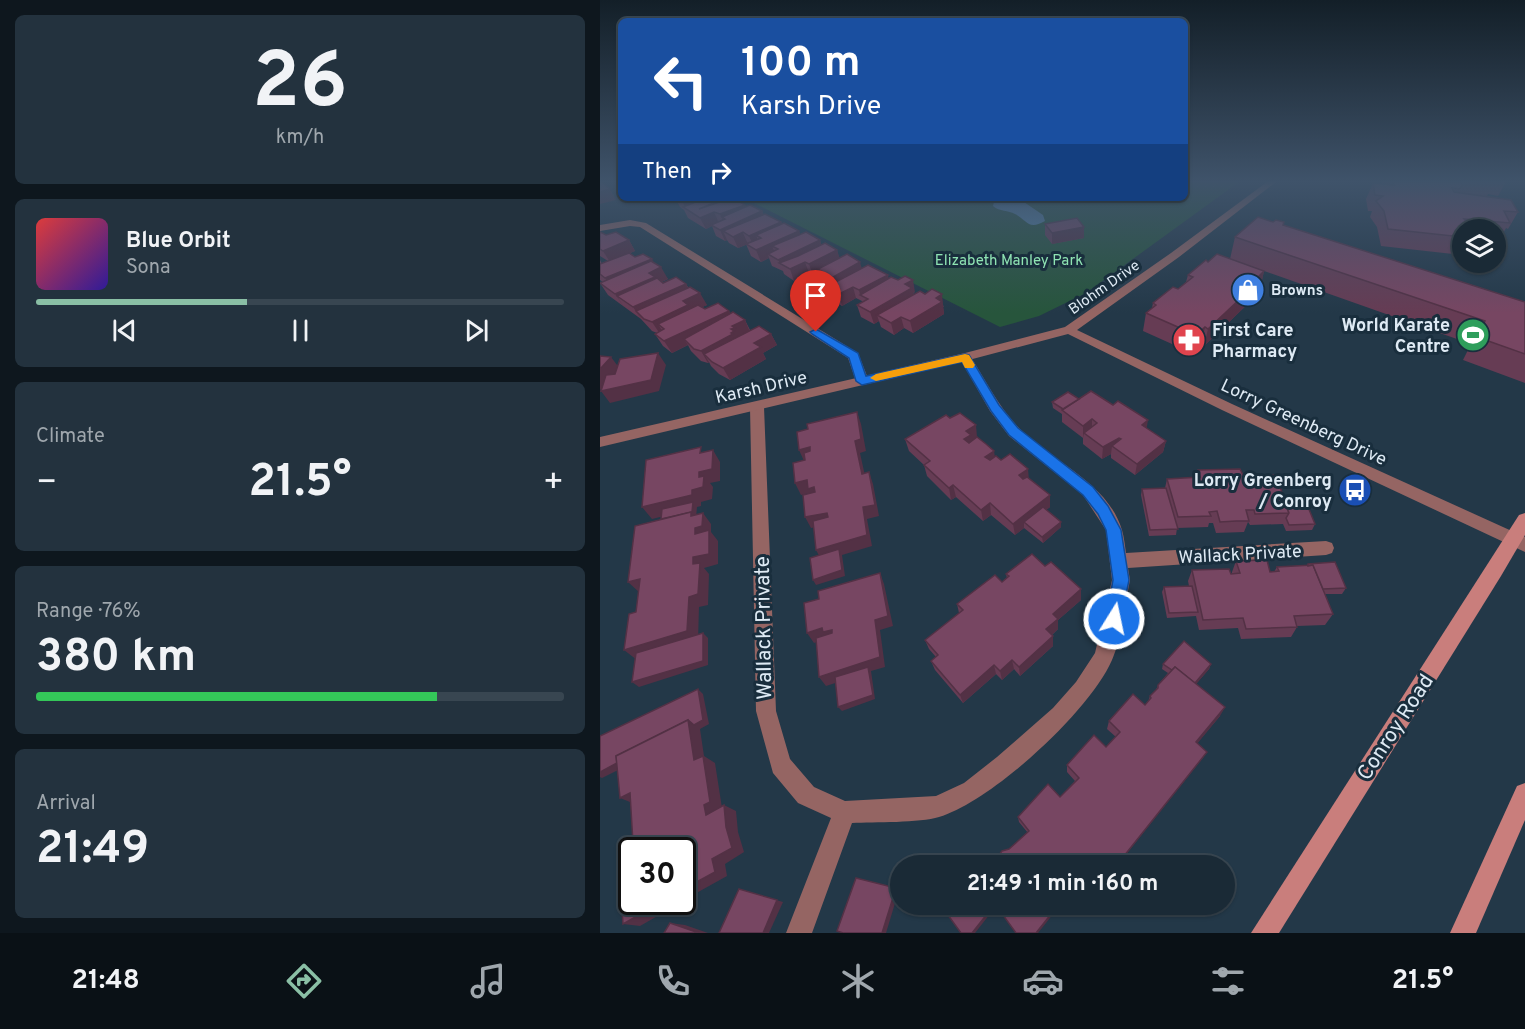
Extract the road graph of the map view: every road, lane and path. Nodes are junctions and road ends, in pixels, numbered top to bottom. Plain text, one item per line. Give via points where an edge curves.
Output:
1 (644, 226) edge
2 (1214, 226) edge
3 (1069, 330) junction
4 (965, 357) junction
5 (862, 381) junction
6 (757, 407) junction
7 (600, 442) edge
8 (1525, 520) edge
9 (1519, 542) edge
10 (1326, 548) dead end
11 (1118, 561) junction
12 (1525, 794) edge
13 (845, 812) junction
14 (799, 933) edge
15 (1264, 933) edge
16 (1462, 933) edge

1 - 5 street via 854,356
2 - 3 street, Blohm Drive
3 - 4 street, Karsh Drive
3 - 9 street, Lorry Greenberg Drive
4 - 5 street, Karsh Drive
4 - 11 street, Wallack Private via 1014,432 1088,491 1103,510 1113,530
5 - 6 street, Karsh Drive
6 - 7 street, Karsh Drive
6 - 13 street, Wallack Private via 766,711 781,765 806,795
8 - 9 main road, Conroy Road
9 - 15 main road, Conroy Road via 1495,572
10 - 11 street, Wallack Private
11 - 13 street, Wallack Private via 1121,580 1104,657 1083,689 1052,722 972,791 937,807
12 - 16 main road
13 - 14 street

